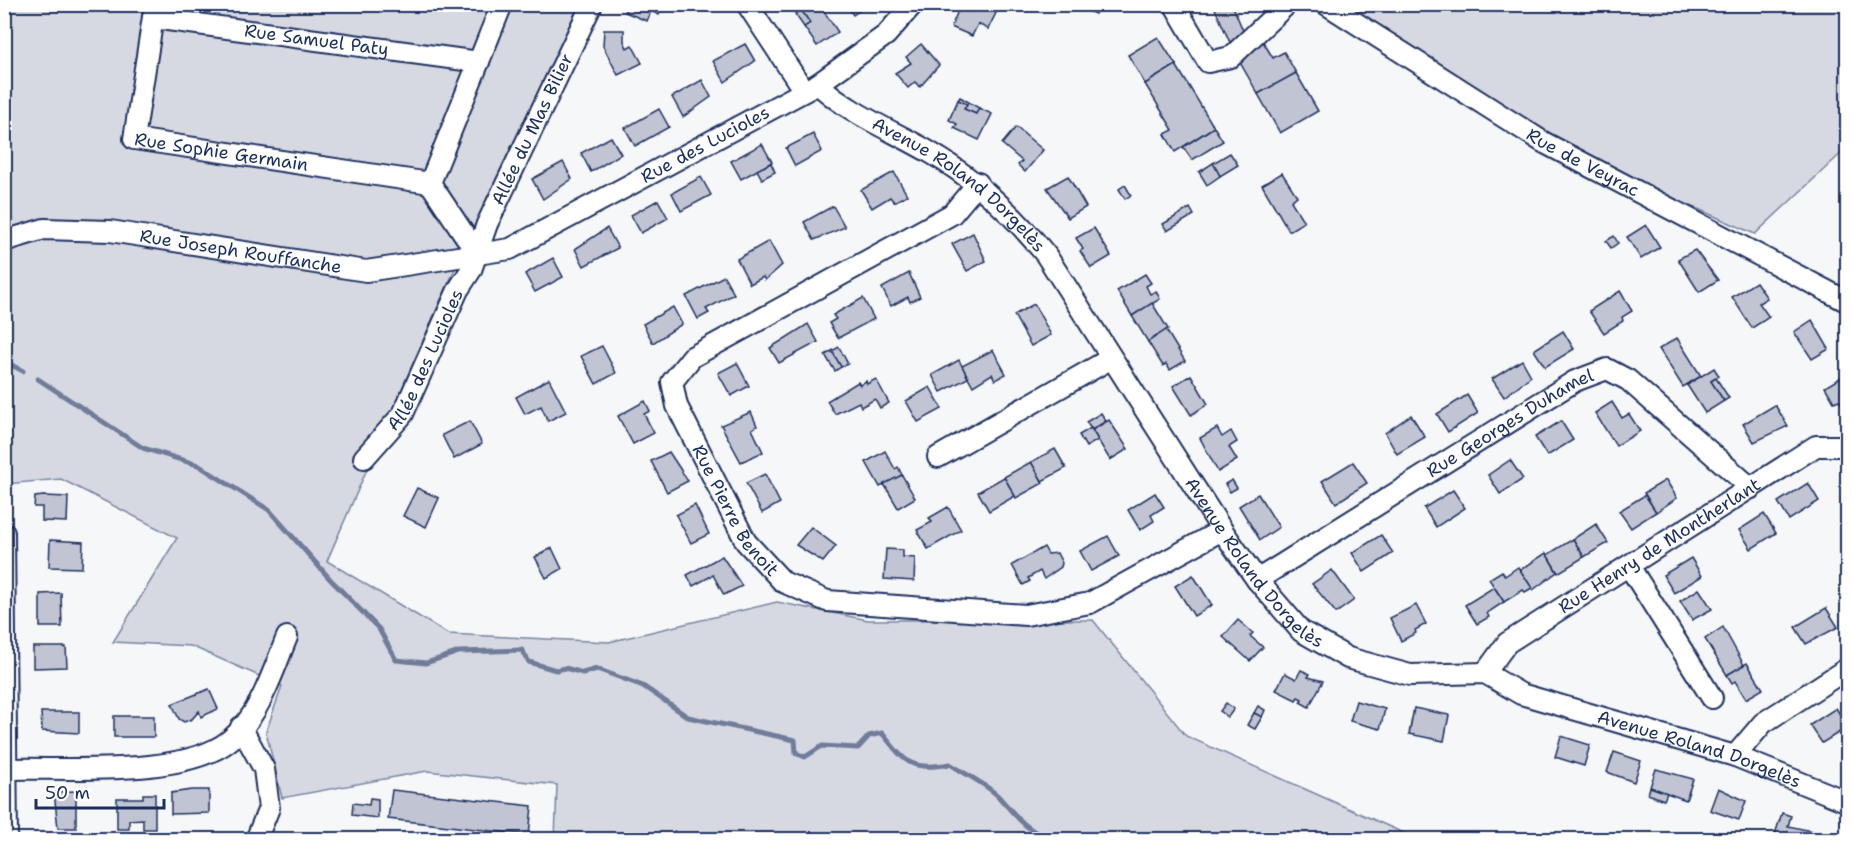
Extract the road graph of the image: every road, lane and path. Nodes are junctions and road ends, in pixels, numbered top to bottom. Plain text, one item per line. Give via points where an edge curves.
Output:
1 (502, 4) edge
2 (592, 4) edge
3 (747, 4) edge
4 (913, 4) edge
5 (1174, 4) edge
6 (1287, 4) edge
7 (1326, 4) edge
8 (154, 11) edge
9 (479, 62) junction
10 (811, 87) junction
11 (430, 183) junction
12 (978, 183) junction
13 (4, 241) edge
14 (478, 255) junction
15 (1848, 302) edge
16 (1110, 359) junction
17 (1848, 448) edge
18 (938, 457) dead end
19 (364, 458) dead end
20 (1751, 488) junction
21 (1222, 530) junction
22 (4, 533) edge
23 (1629, 566) junction
24 (1257, 580) junction
25 (287, 637) dead end
26 (1848, 668) edge
27 (1485, 673) junction
28 (1712, 698) dead end
29 (241, 727) junction
30 (1735, 756) junction
31 (6, 769) junction
32 (1848, 802) edge
33 (7, 840) edge
34 (256, 840) edge

1 - 9 street
2 - 14 street, Allée du Mas Bilier via 486,224
3 - 10 street, Avenue Roland Dorgelès
4 - 10 street, Rue des Lucioles via 886,35
5 - 6 street via 1208,62 1231,57
7 - 15 street, Rue de Veyrac via 1543,142
8 - 9 street, Rue Samuel Paty
8 - 11 street, Rue Sophie Germain via 134,139
9 - 11 street
10 - 12 street, Avenue Roland Dorgelès
10 - 14 street, Rue des Lucioles via 510,249
11 - 14 street
12 - 16 street, Avenue Roland Dorgelès via 1046,255
12 - 21 street, Rue Pierre Benoit via 952,214 692,357 672,382 677,406 746,542 783,582 827,601 1026,615 1090,603
13 - 14 street, Rue Joseph Rouffanche via 44,229 110,231 366,271
14 - 19 street, Allée des Lucioles via 458,290 403,414
16 - 18 street
16 - 21 street, Avenue Roland Dorgelès
17 - 20 street, Rue Henry de Montherlant via 1816,446
20 - 23 street, Rue Henry de Montherlant
20 - 24 street, Rue Georges Duhamel via 1628,380 1606,369 1575,381
21 - 24 street, Avenue Roland Dorgelès
22 - 31 street
23 - 27 street, Rue Henry de Montherlant via 1507,643
23 - 28 street
24 - 27 street, Avenue Roland Dorgelès via 1301,631 1348,658 1410,675
25 - 29 street via 258,705
26 - 30 street via 1763,723
27 - 30 street, Avenue Roland Dorgelès via 1521,694
29 - 31 street via 231,740 196,758 164,766
29 - 34 street via 264,768 267,788 269,808
30 - 32 street, Avenue Roland Dorgelès
31 - 33 street

